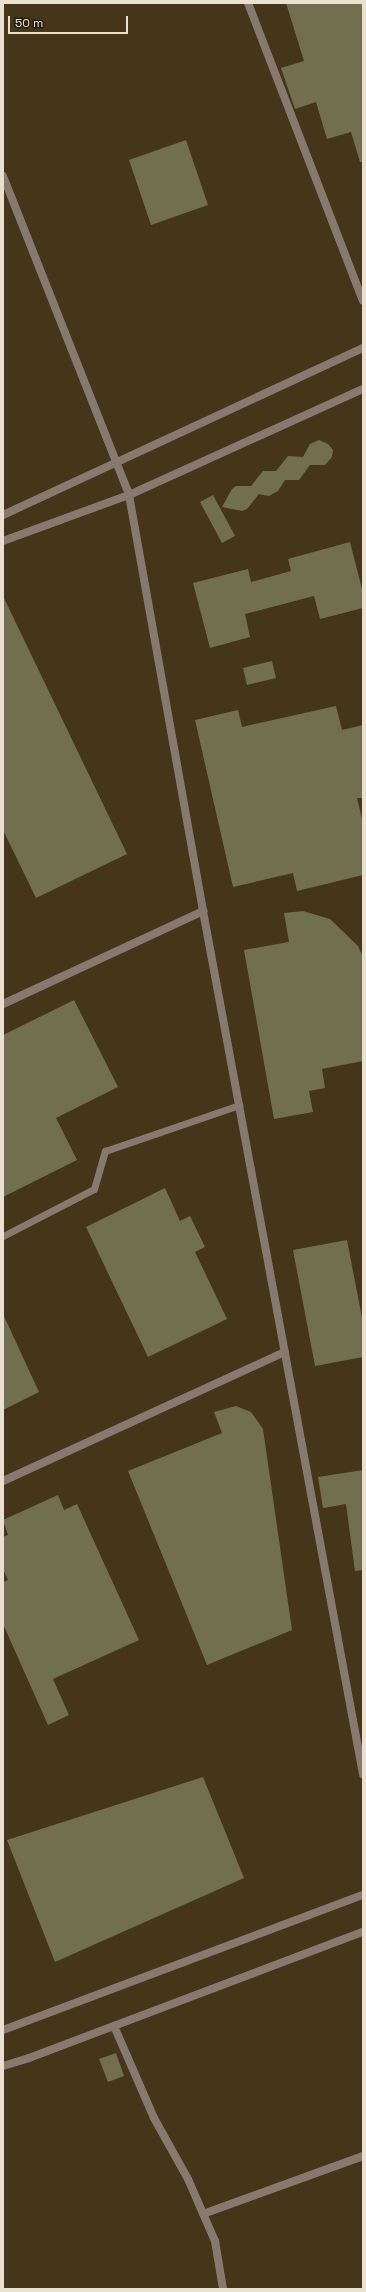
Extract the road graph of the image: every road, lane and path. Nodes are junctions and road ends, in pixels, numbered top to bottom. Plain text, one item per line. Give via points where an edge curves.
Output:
1 (248, 3) edge
2 (3, 176) edge
3 (363, 301) edge
4 (363, 348) edge
5 (363, 389) edge
6 (118, 463) junction
7 (130, 495) junction
8 (3, 515) edge
9 (3, 541) edge
10 (203, 911) junction
11 (3, 1004) edge
12 (239, 1105) junction
13 (3, 1236) edge
14 (285, 1352) junction
15 (3, 1481) edge
16 (363, 1774) edge
17 (363, 1895) edge
18 (363, 1932) edge
19 (114, 2026) junction
20 (3, 2030) edge
21 (3, 2066) edge
22 (363, 2156) edge
23 (203, 2214) junction
24 (223, 2289) edge

1 - 3 street
2 - 6 street
4 - 6 street
5 - 7 street
6 - 7 street
6 - 8 street
7 - 9 street
7 - 10 street
10 - 11 street
10 - 12 street
12 - 13 lane via 105,1151 94,1189
12 - 14 street
14 - 15 street
14 - 16 street
17 - 20 street
18 - 19 street
19 - 21 street
19 - 23 street via 154,2118 188,2179
22 - 23 street
23 - 24 street via 215,2241

